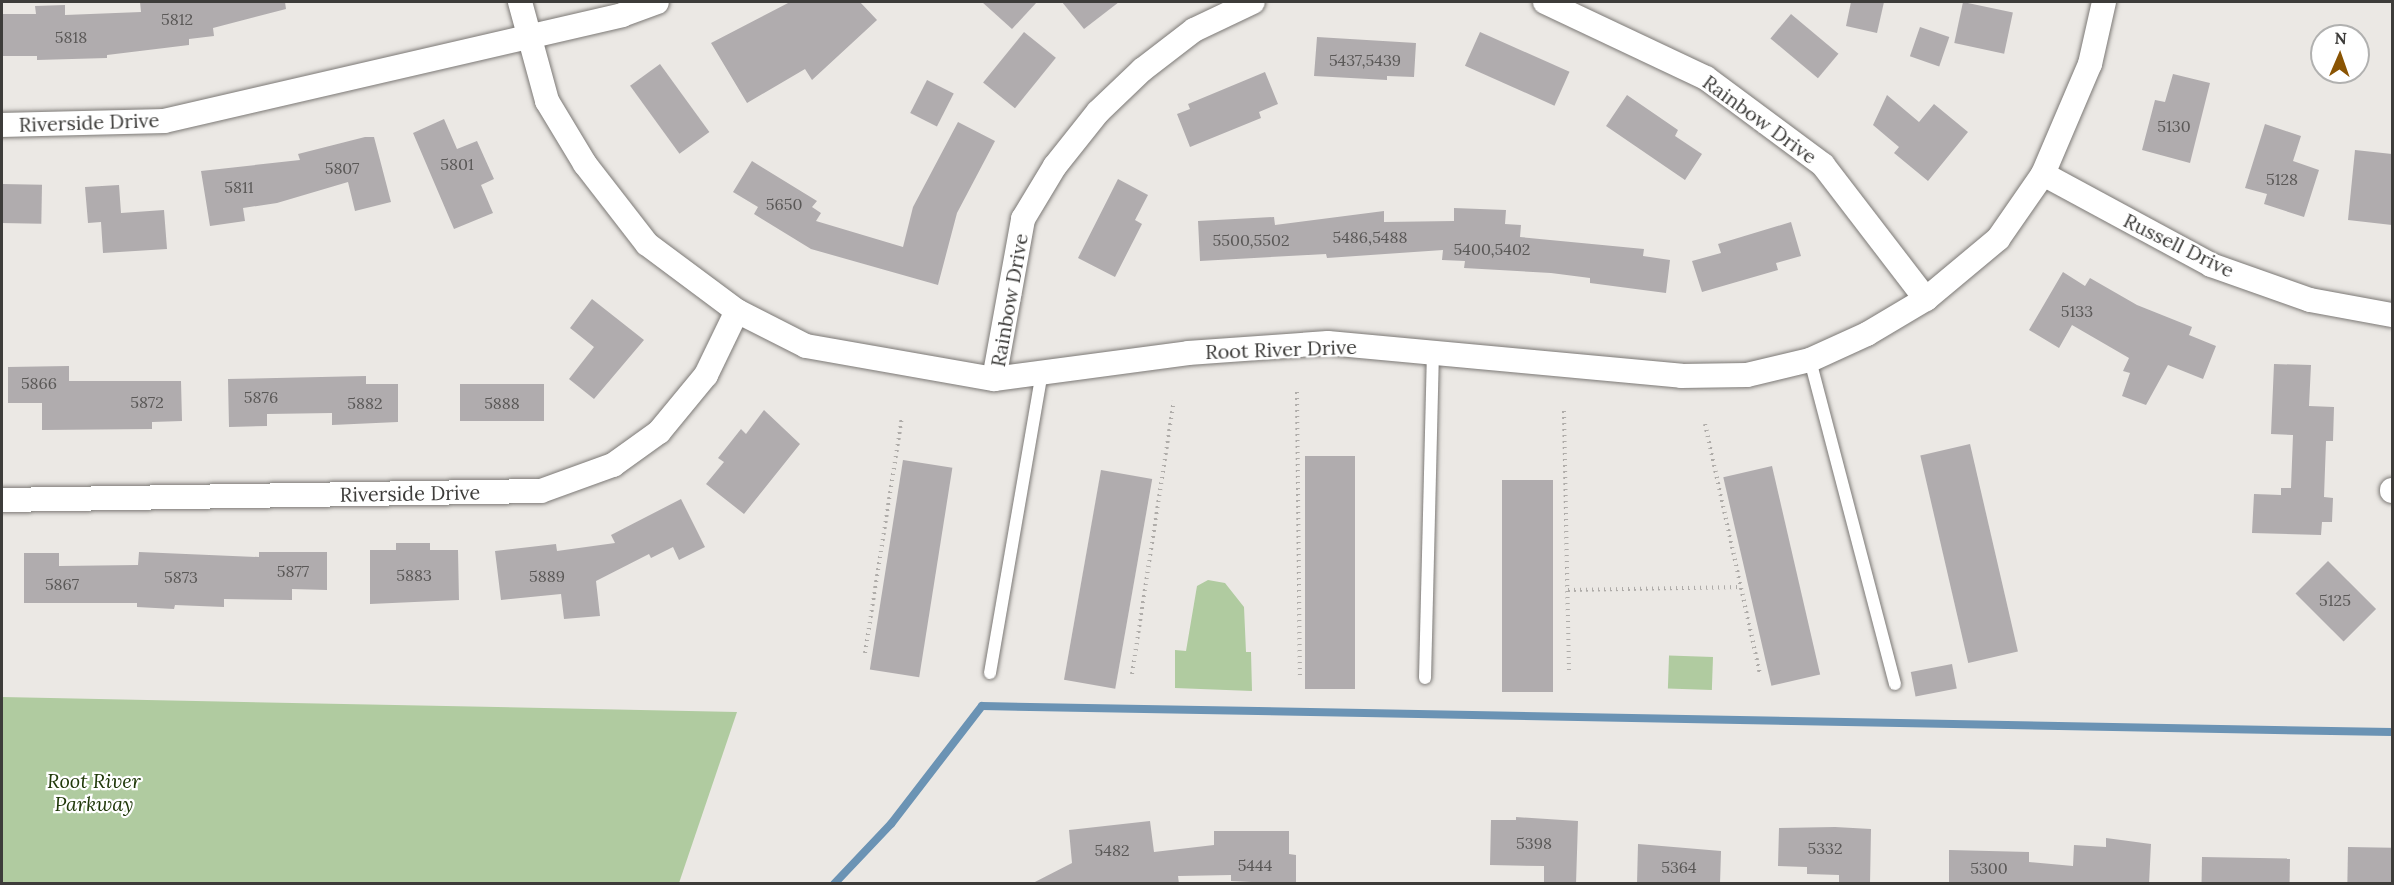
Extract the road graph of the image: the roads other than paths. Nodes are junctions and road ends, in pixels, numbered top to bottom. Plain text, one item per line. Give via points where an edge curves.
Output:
1 (520, 2) edge
2 (657, 2) edge
3 (1253, 2) edge
4 (1545, 2) edge
5 (2104, 2) edge
6 (527, 37) junction
7 (2, 125) edge
8 (2043, 174) junction
9 (1926, 299) junction
10 (737, 311) junction
11 (2392, 315) edge
12 (1433, 351) junction
13 (1810, 360) junction
14 (1042, 373) junction
15 (994, 379) junction
16 (2, 500) edge
17 (990, 673) dead end
18 (1425, 678) dead end
19 (1895, 684) dead end

1 - 6 street, Root River Drive
2 - 6 street, Riverside Drive via 622,15
3 - 15 street, Rainbow Drive via 1194,30 1142,70 1098,112 1055,166 1023,219
4 - 9 street, Rainbow Drive via 1706,78 1823,165
5 - 8 street, Root River Drive via 2090,64
6 - 7 street, Riverside Drive via 164,121
6 - 10 street, Root River Drive via 547,101 585,164 647,244
8 - 9 street, Root River Drive via 1998,238
8 - 11 street, Russell Drive via 2211,265 2310,300
9 - 13 street, Root River Drive via 1867,334
10 - 15 street, Root River Drive via 806,346
10 - 16 street, Riverside Drive via 706,375 659,432 613,465 541,491
12 - 13 street, Root River Drive via 1682,376 1747,375
12 - 14 street, Root River Drive via 1328,343 1188,353
12 - 18 lane
13 - 19 lane
14 - 15 street, Root River Drive
14 - 17 lane

